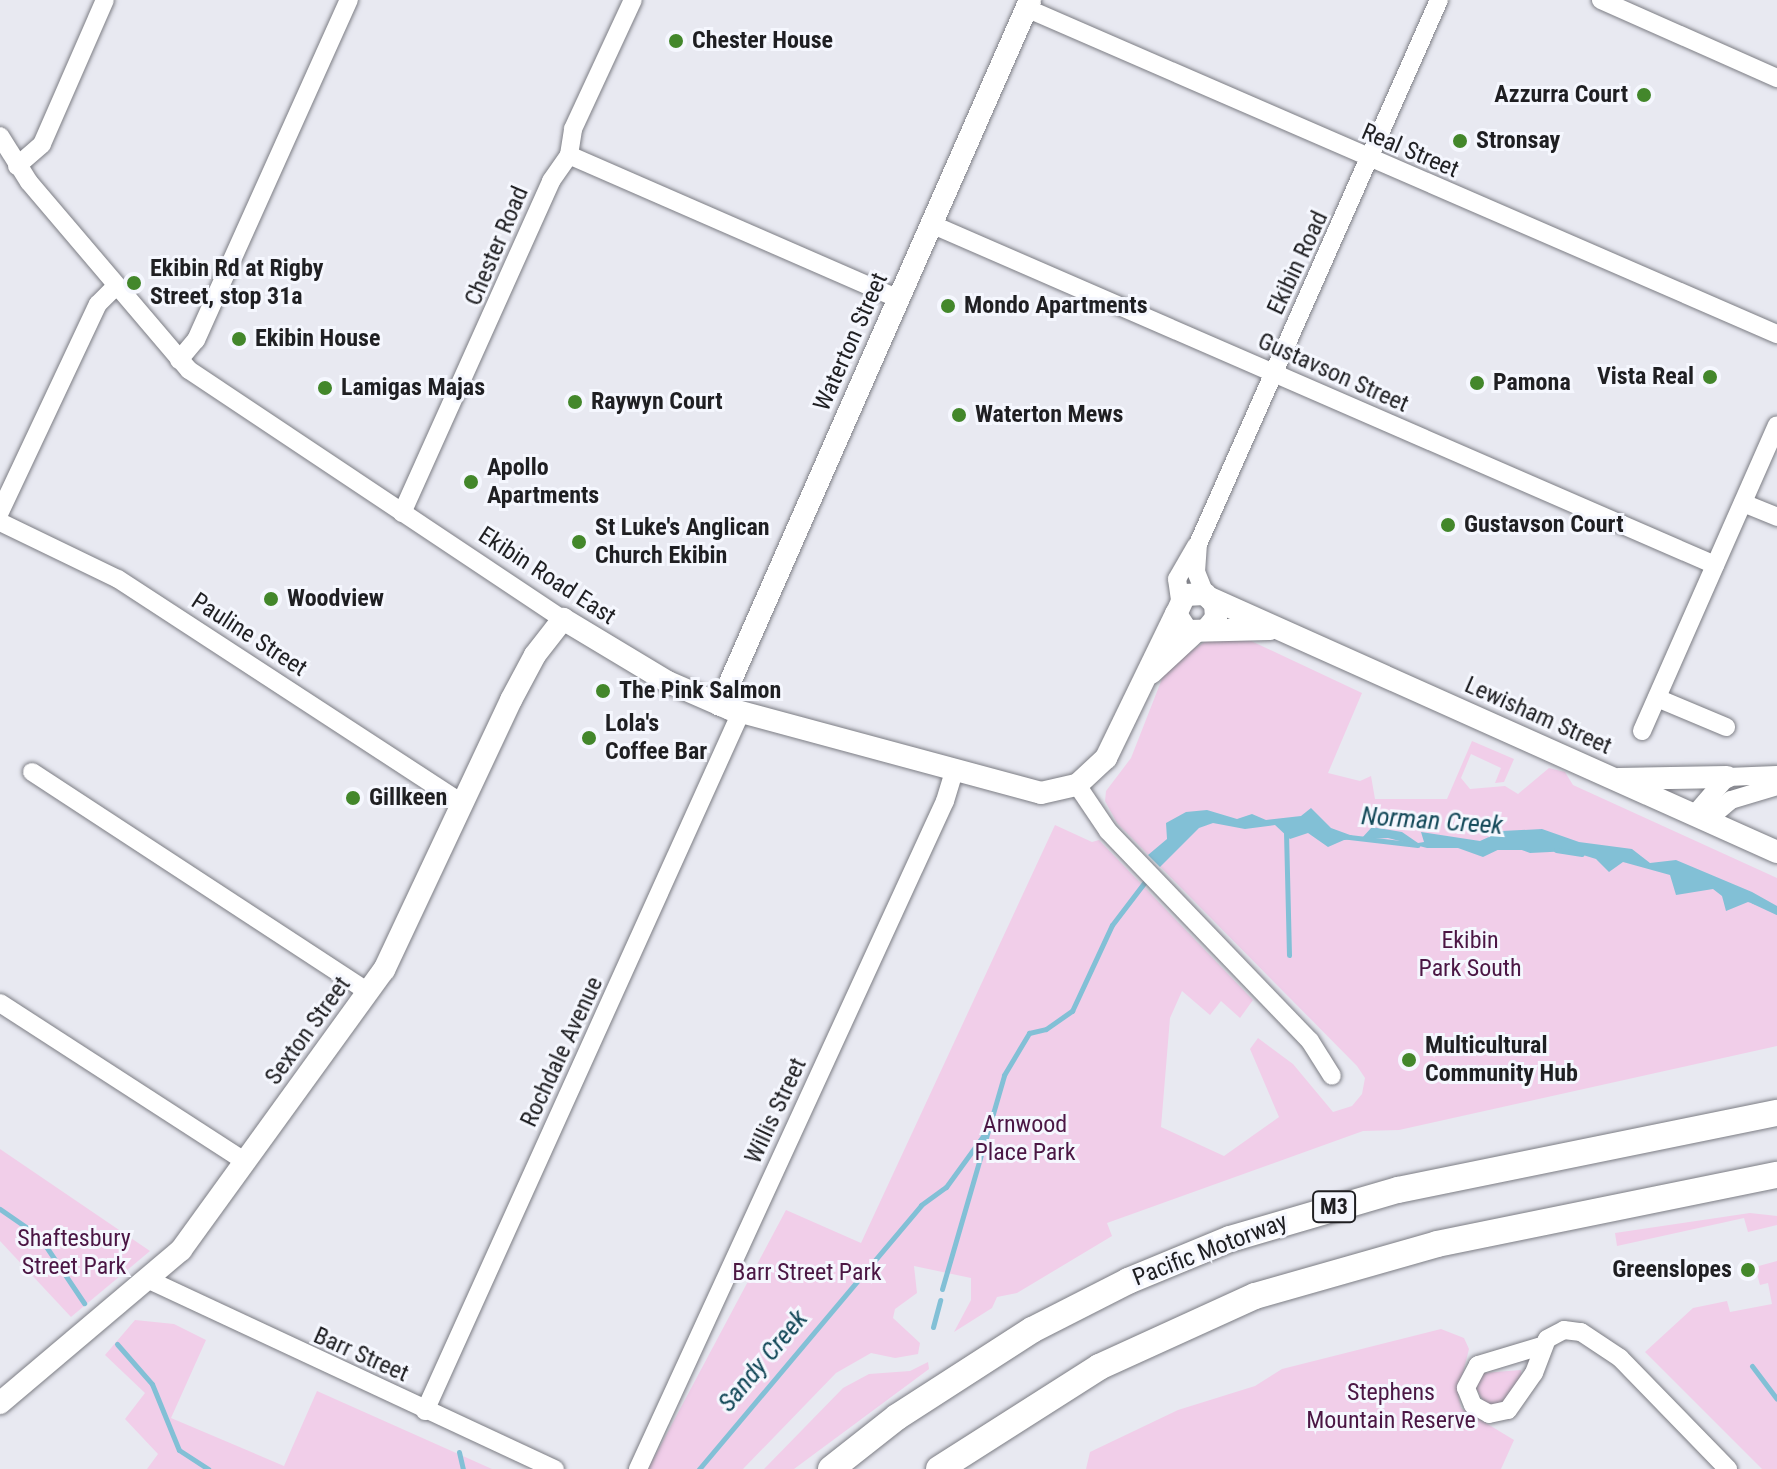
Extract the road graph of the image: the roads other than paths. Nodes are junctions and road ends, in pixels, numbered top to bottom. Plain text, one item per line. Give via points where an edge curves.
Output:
1 (105, 0) edge
2 (349, 0) edge
3 (633, 0) edge
4 (1439, 0) edge
5 (1601, 0) edge
6 (1028, 4) edge
7 (1777, 78) edge
8 (0, 136) edge
9 (569, 155) junction
10 (1371, 160) junction
11 (17, 166) junction
12 (931, 224) junction
13 (116, 286) junction
14 (898, 299) junction
15 (1777, 334) edge
16 (179, 360) junction
17 (1274, 372) junction
18 (1777, 425) edge
19 (1743, 503) junction
20 (0, 510) edge
21 (402, 513) junction
22 (1777, 517) edge
23 (0, 522) edge
24 (1198, 544) junction
25 (1715, 565) junction
26 (1208, 596) junction
27 (1178, 607) junction
28 (563, 619) junction
29 (1277, 629) junction
30 (1200, 631) junction
31 (1145, 678) junction
32 (1657, 698) junction
33 (730, 709) junction
34 (1726, 727) dead end
35 (1642, 731) dead end
36 (954, 771) junction
37 (32, 772) dead end
38 (1777, 775) edge
39 (1727, 777) junction
40 (1618, 779) junction
41 (1077, 785) junction
42 (1777, 786) edge
43 (462, 803) junction
44 (1701, 817) junction
45 (1777, 852) edge
46 (368, 992) junction
47 (0, 1003) edge
48 (1332, 1076) dead end
49 (1777, 1113) edge
50 (246, 1162) junction
51 (1777, 1175) edge
52 (149, 1280) junction
53 (1541, 1346) dead end
54 (0, 1403) edge
55 (425, 1411) junction
56 (555, 1469) edge
57 (638, 1469) edge
58 (831, 1469) edge
59 (939, 1469) edge
60 (1728, 1469) edge

1 - 11 street via 42,144
2 - 16 street via 196,340
3 - 9 street, Chester Road via 573,129
4 - 10 street, Ekibin Road
5 - 7 street
6 - 10 street, Real Street
6 - 12 main road, Waterton Street
8 - 11 street, Ekibin Road East
9 - 14 street
9 - 21 street, Chester Road via 551,181
10 - 15 street, Real Street
10 - 17 street, Ekibin Road
11 - 13 street, Ekibin Road East
12 - 14 main road, Waterton Street
12 - 17 street, Gustavson Street
13 - 16 street, Ekibin Road East
13 - 20 street via 98,304
14 - 33 main road, Waterton Street
16 - 21 street, Ekibin Road East via 219,393
17 - 24 street, Ekibin Road
17 - 25 street, Gustavson Street
18 - 19 street
19 - 22 street
19 - 25 street
21 - 28 street, Ekibin Road East
23 - 43 street, Pauline Street via 118,579
24 - 26 street, Ekibin Road via 1196,572
24 - 27 street, Ekibin Road via 1179,573
25 - 32 street
26 - 27 main road via 1191,592
26 - 29 main road, Lewisham Street
26 - 30 main road via 1216,611
27 - 30 main road via 1181,626
27 - 31 main road
28 - 33 main road, Ekibin Road East via 657,676
28 - 43 main road, Sexton Street via 526,670
29 - 30 main road, Lewisham Street
29 - 40 main road, Lewisham Street
30 - 31 main road
31 - 41 main road via 1106,758
32 - 34 street
32 - 35 street
33 - 36 main road, Ekibin Road East
33 - 55 street, Rochdale Avenue
36 - 41 main road, Ekibin Road East via 1035,793
36 - 57 street, Willis Street via 945,801
37 - 46 street
38 - 39 street
39 - 40 main road
39 - 44 street
40 - 44 main road, Lewisham Street
41 - 48 street via 1108,831 1310,1041
42 - 44 street via 1731,800
43 - 46 main road, Sexton Street via 394,953
44 - 45 main road, Lewisham Street
46 - 50 main road, Sexton Street
47 - 50 street
49 - 58 highway, Pacific Motorway / M3 via 1398,1190 1230,1239 1128,1281 1032,1330 907,1410
50 - 52 main road, Sexton Street via 181,1250
51 - 59 highway via 1437,1244 1255,1296 1099,1367
52 - 54 main road, Sexton Street
52 - 55 street, Barr Street
53 - 60 street via 1564,1330 1599,1341
55 - 56 street, Barr Street

